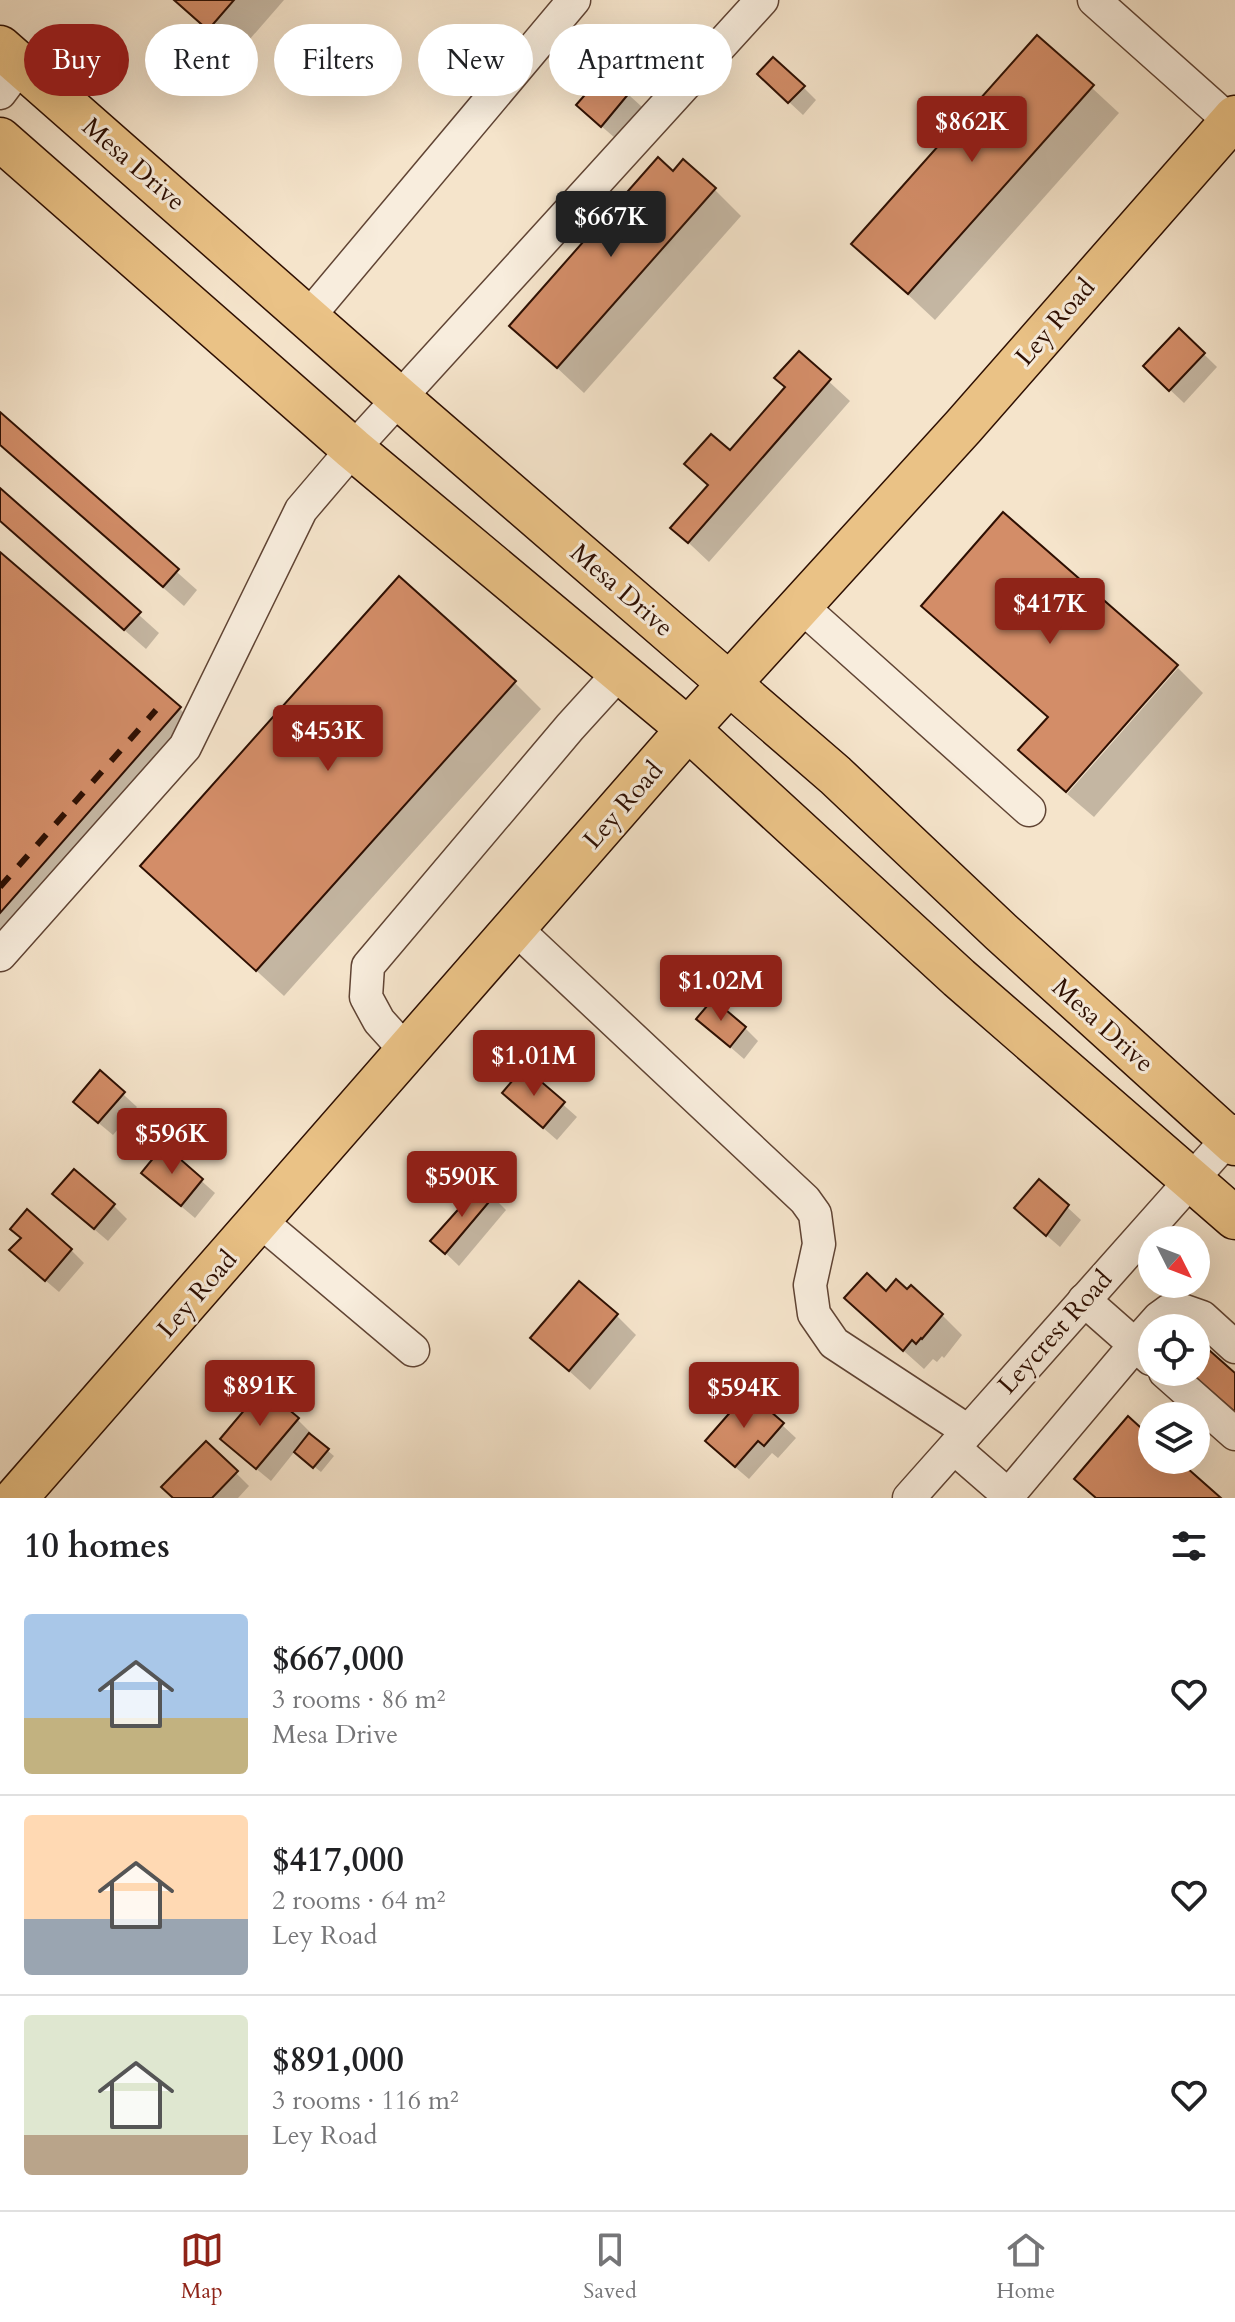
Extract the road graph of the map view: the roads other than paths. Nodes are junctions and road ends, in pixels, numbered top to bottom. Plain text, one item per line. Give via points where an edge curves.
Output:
1 (574, 0) edge
2 (762, 0) edge
3 (1094, 0) edge
4 (7, 68) edge
5 (1233, 120) edge
6 (0, 139) edge
7 (309, 316) junction
8 (400, 399) junction
9 (353, 449) junction
10 (801, 606) junction
11 (620, 672) junction
12 (731, 684) junction
13 (688, 729) junction
14 (1029, 810) dead end
15 (515, 928) junction
16 (1001, 932) junction
17 (0, 955) edge
18 (959, 978) junction
19 (407, 1052) junction
20 (1233, 1138) edge
21 (1191, 1179) junction
22 (1235, 1218) edge
23 (260, 1221) junction
24 (1084, 1300) junction
25 (1164, 1314) edge
26 (1193, 1314) edge
27 (1210, 1324) edge
28 (1235, 1347) edge
29 (1138, 1348) edge
30 (413, 1350) dead end
31 (1138, 1359) edge
32 (1181, 1386) edge
33 (1235, 1434) edge
34 (961, 1439) junction
35 (1006, 1496) edge
36 (16, 1498) edge
37 (909, 1498) edge

1 - 7 street
2 - 8 street
3 - 5 street
4 - 7 main road, Mesa Drive
5 - 10 main road, Ley Road
6 - 9 main road
7 - 8 main road, Mesa Drive
8 - 9 street
8 - 12 main road, Mesa Drive
9 - 11 main road
9 - 17 street via 301,510 185,747
10 - 12 main road, Ley Road
10 - 14 street
11 - 13 main road
11 - 19 street via 368,966 366,997
12 - 13 main road, Ley Road
12 - 16 main road, Mesa Drive
13 - 15 main road, Ley Road
13 - 18 main road
15 - 19 main road, Ley Road
15 - 34 street via 805,1200 815,1214 819,1244 810,1285 814,1314 834,1343
16 - 18 main road
16 - 20 main road, Mesa Drive
18 - 21 main road
19 - 23 main road, Ley Road
20 - 21 street, Leycrest Road
21 - 22 main road
21 - 24 street, Leycrest Road
23 - 30 street
23 - 36 main road, Ley Road
24 - 29 street
24 - 34 street, Leycrest Road
25 - 26 street
27 - 28 street
31 - 35 street
32 - 33 street
34 - 35 street
34 - 37 street, Leycrest Road

